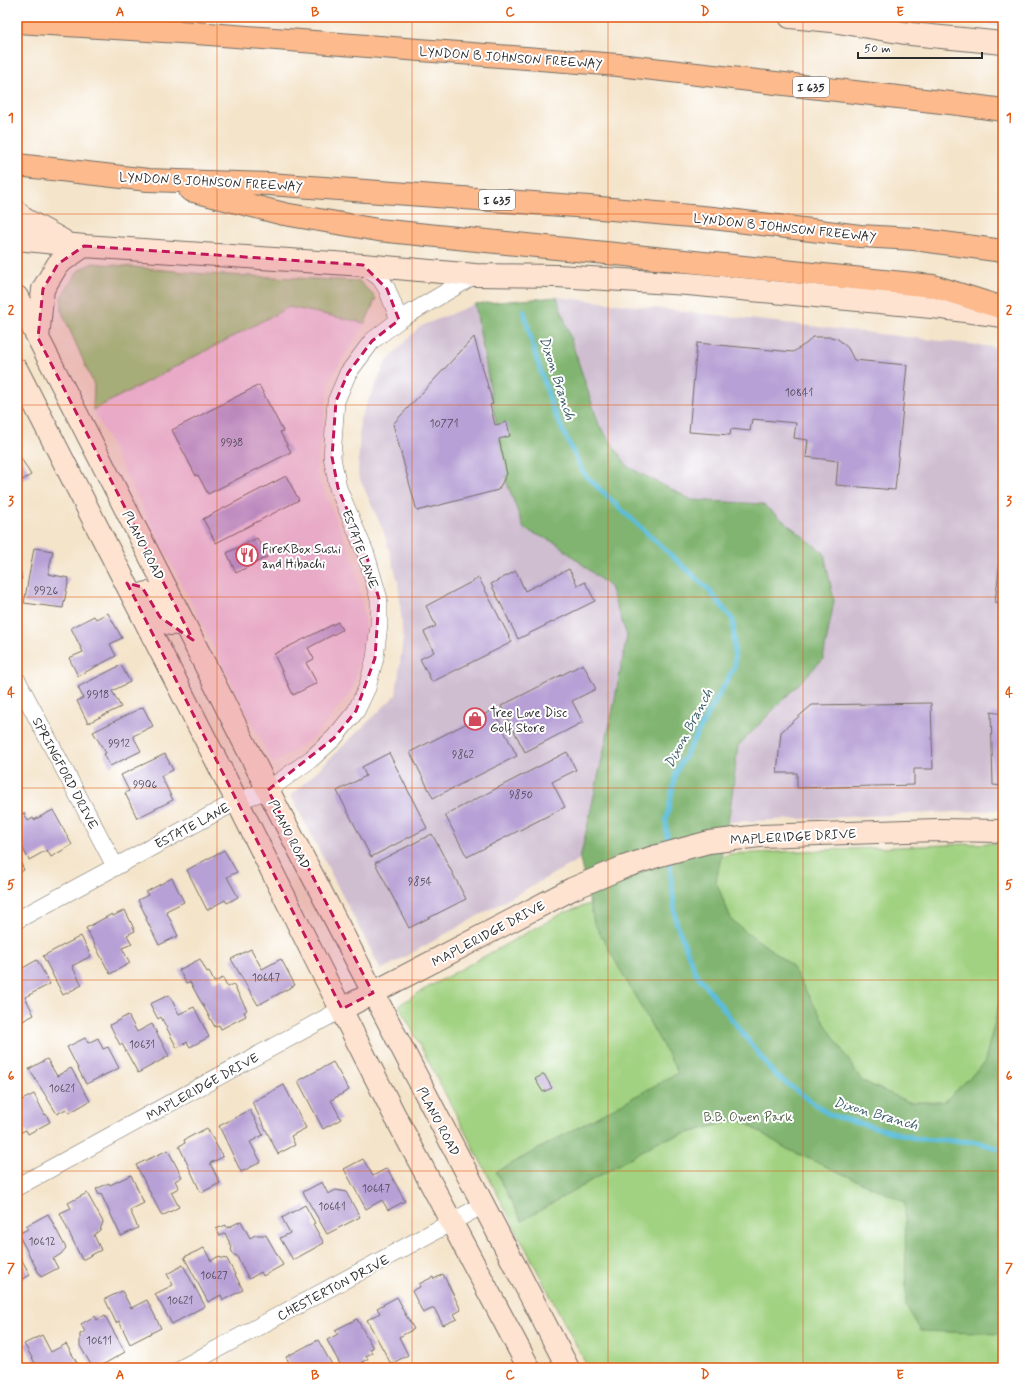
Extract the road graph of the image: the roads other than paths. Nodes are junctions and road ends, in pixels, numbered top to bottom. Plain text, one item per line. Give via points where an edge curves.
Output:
1 (790, 17) edge
2 (17, 22) edge
3 (1003, 43) edge
4 (1003, 102) edge
5 (959, 104) junction
6 (1003, 110) edge
7 (17, 165) edge
8 (148, 180) junction
9 (17, 212) edge
10 (17, 239) edge
11 (76, 245) junction
12 (1003, 251) edge
13 (364, 265) junction
14 (475, 275) junction
15 (17, 297) edge
16 (1003, 308) edge
17 (1003, 316) edge
18 (399, 320) junction
19 (38, 338) junction
20 (17, 370) edge
21 (59, 378) junction
22 (23, 396) edge
23 (126, 583) junction
24 (184, 623) junction
25 (17, 680) edge
26 (268, 790) junction
27 (237, 801) junction
28 (1003, 831) edge
29 (115, 866) junction
30 (17, 920) edge
31 (373, 993) junction
32 (342, 1009) junction
33 (17, 1186) edge
34 (484, 1205) junction
35 (452, 1222) junction
36 (182, 1368) edge
37 (529, 1368) edge
38 (568, 1368) edge

1 - 3 main road via 911,34
2 - 5 highway, LYNDON B JOHNSON FREEWAY / I 635 via 618,65
4 - 5 highway
5 - 6 highway, LYNDON B JOHNSON FREEWAY / I 635
7 - 8 highway, LYNDON B JOHNSON FREEWAY / I 635
8 - 12 highway, LYNDON B JOHNSON FREEWAY / I 635 via 269,184 589,206
8 - 16 highway via 284,214 378,230 933,286
9 - 11 main road via 24,219
10 - 11 main road
11 - 13 main road
11 - 19 main road via 58,264 43,289
13 - 14 main road
13 - 18 street via 380,278 387,288
14 - 17 main road via 557,276 688,284
14 - 18 street, ESTATE LANE
15 - 19 main road, PLANO ROAD
18 - 26 street, ESTATE LANE via 372,341 348,373 336,401 332,457 338,488 366,554 379,599 375,658 367,688 356,711 334,738
19 - 21 main road, PLANO ROAD
20 - 22 main road
21 - 22 main road
21 - 24 main road, PLANO ROAD
22 - 23 main road
23 - 24 main road via 142,587 160,617 170,624
23 - 27 main road
24 - 26 main road, PLANO ROAD
25 - 29 street, SPRINGFORD DRIVE
26 - 27 street, ESTATE LANE
26 - 31 main road, PLANO ROAD
27 - 29 street, ESTATE LANE
27 - 32 main road
28 - 31 main road, MAPLERIDGE DRIVE via 937,830 760,836 709,842 624,867 572,889
29 - 30 street, ESTATE LANE
31 - 32 main road, MAPLERIDGE DRIVE
31 - 34 main road, PLANO ROAD
32 - 33 street, MAPLERIDGE DRIVE
32 - 35 main road
34 - 35 street, CHESTERTON DRIVE
34 - 38 main road, PLANO ROAD
35 - 36 street, CHESTERTON DRIVE
35 - 37 main road

